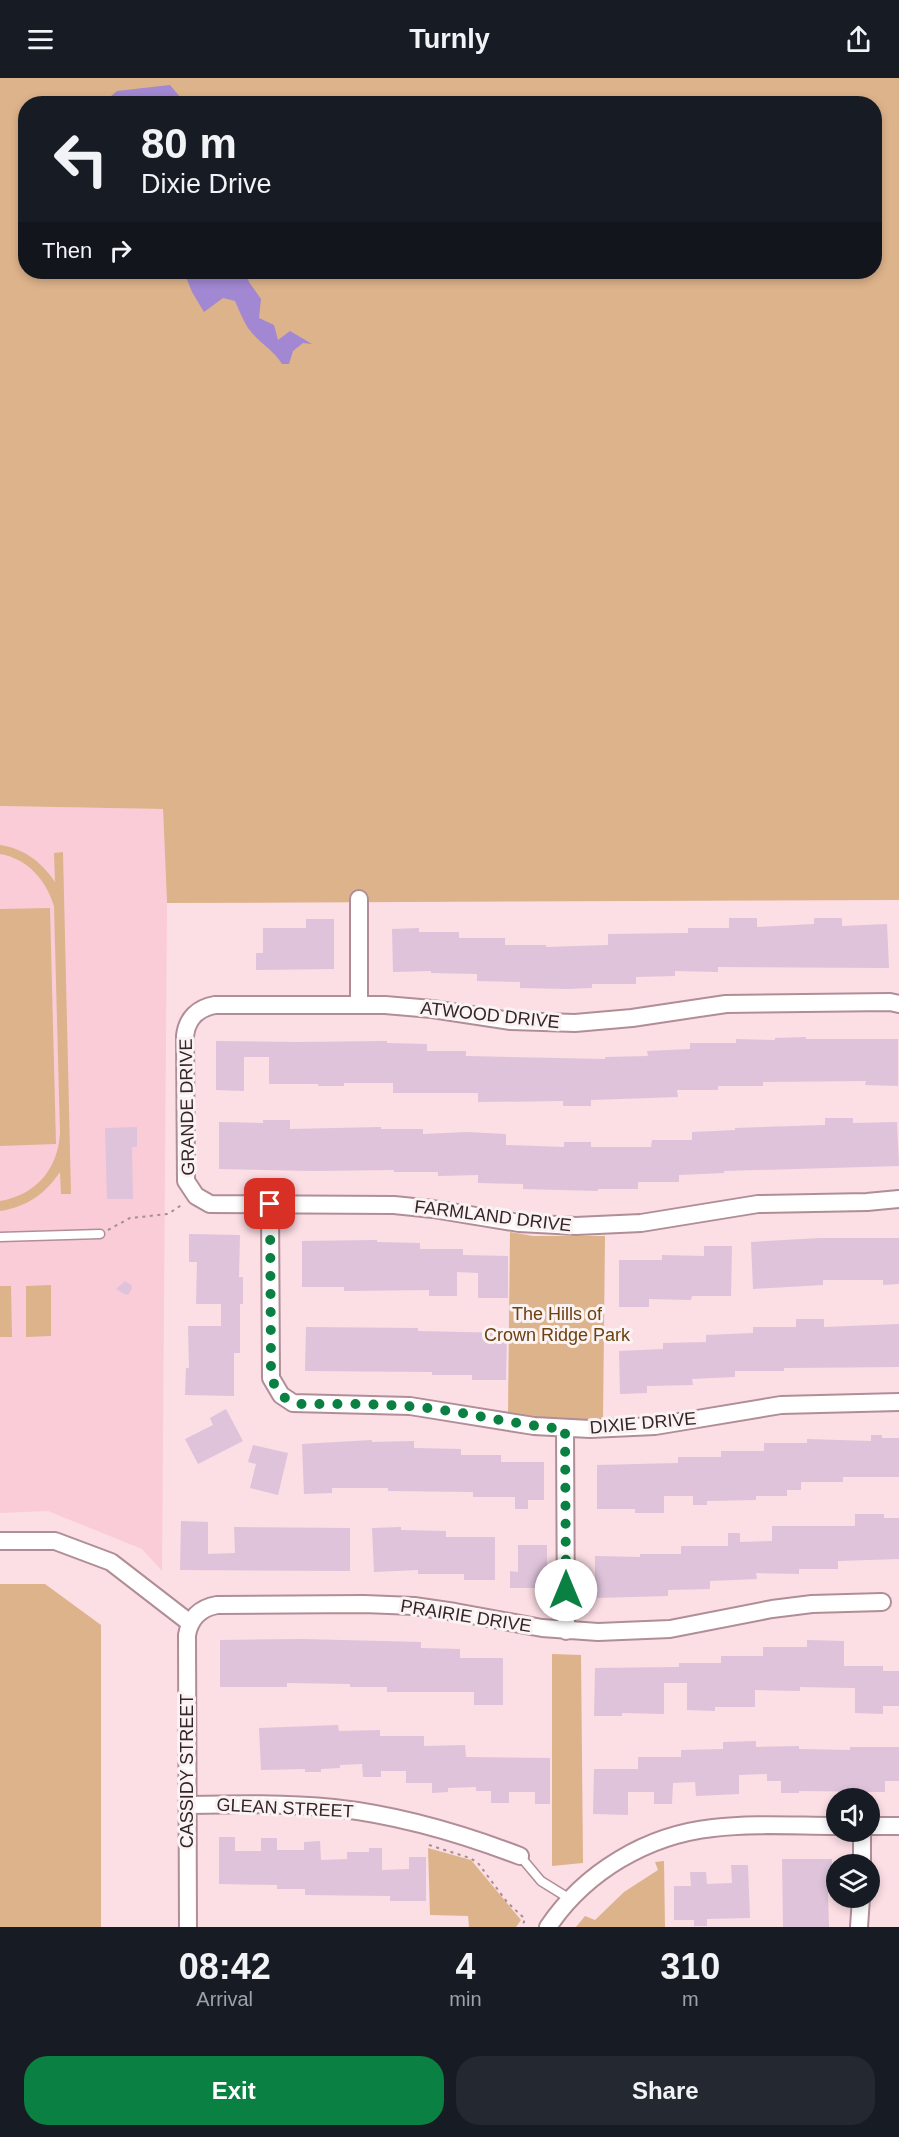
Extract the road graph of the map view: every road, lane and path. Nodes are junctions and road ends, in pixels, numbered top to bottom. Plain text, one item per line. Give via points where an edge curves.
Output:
1 (359, 899) dead end
2 (359, 1004) junction
3 (899, 1004) edge
4 (192, 1017) joint
5 (196, 1196) junction
6 (899, 1199) edge
7 (270, 1204) junction
8 (100, 1234) joint
9 (0, 1237) edge
10 (899, 1402) edge
11 (565, 1429) junction
12 (0, 1541) edge
13 (882, 1602) dead end
14 (192, 1620) junction
15 (566, 1631) junction
16 (188, 1805) junction
17 (826, 1826) edge
18 (880, 1826) edge
19 (899, 1826) edge
20 (429, 1845) dead end
21 (520, 1856) joint
22 (570, 1899) junction
23 (860, 1908) edge
24 (188, 1927) edge
25 (522, 1927) edge
26 (548, 1927) edge
27 (859, 1927) edge

1 - 2 street
2 - 3 street, ATWOOD DRIVE via 432,1009 510,1021 575,1023 726,1004
2 - 4 street, ATWOOD DRIVE via 215,1005
4 - 5 street, GRANDE DRIVE via 185,1036 185,1174
5 - 7 street, FARMLAND DRIVE via 214,1204
5 - 8 path via 168,1214 130,1218
6 - 7 street, FARMLAND DRIVE via 758,1204 640,1222 576,1226 519,1223 394,1205
7 - 11 street, DIXIE DRIVE via 271,1372 281,1395 300,1404 410,1406
8 - 9 lane
10 - 11 street, DIXIE DRIVE via 781,1405 655,1426
11 - 15 street
12 - 14 street via 55,1541 111,1562
13 - 15 street, PRAIRIE DRIVE via 788,1607 654,1630
14 - 15 street, PRAIRIE DRIVE via 206,1608 218,1605 380,1604 438,1609
14 - 16 street, CASSIDY STREET via 187,1635
16 - 21 street, GLEAN STREET via 289,1805 362,1812 433,1827
16 - 24 street, CASSIDY STREET
17 - 22 street via 731,1826 677,1834 621,1858
18 - 19 street
20 - 25 path via 478,1863 525,1919
21 - 22 lane via 541,1881
22 - 26 street
23 - 27 street

